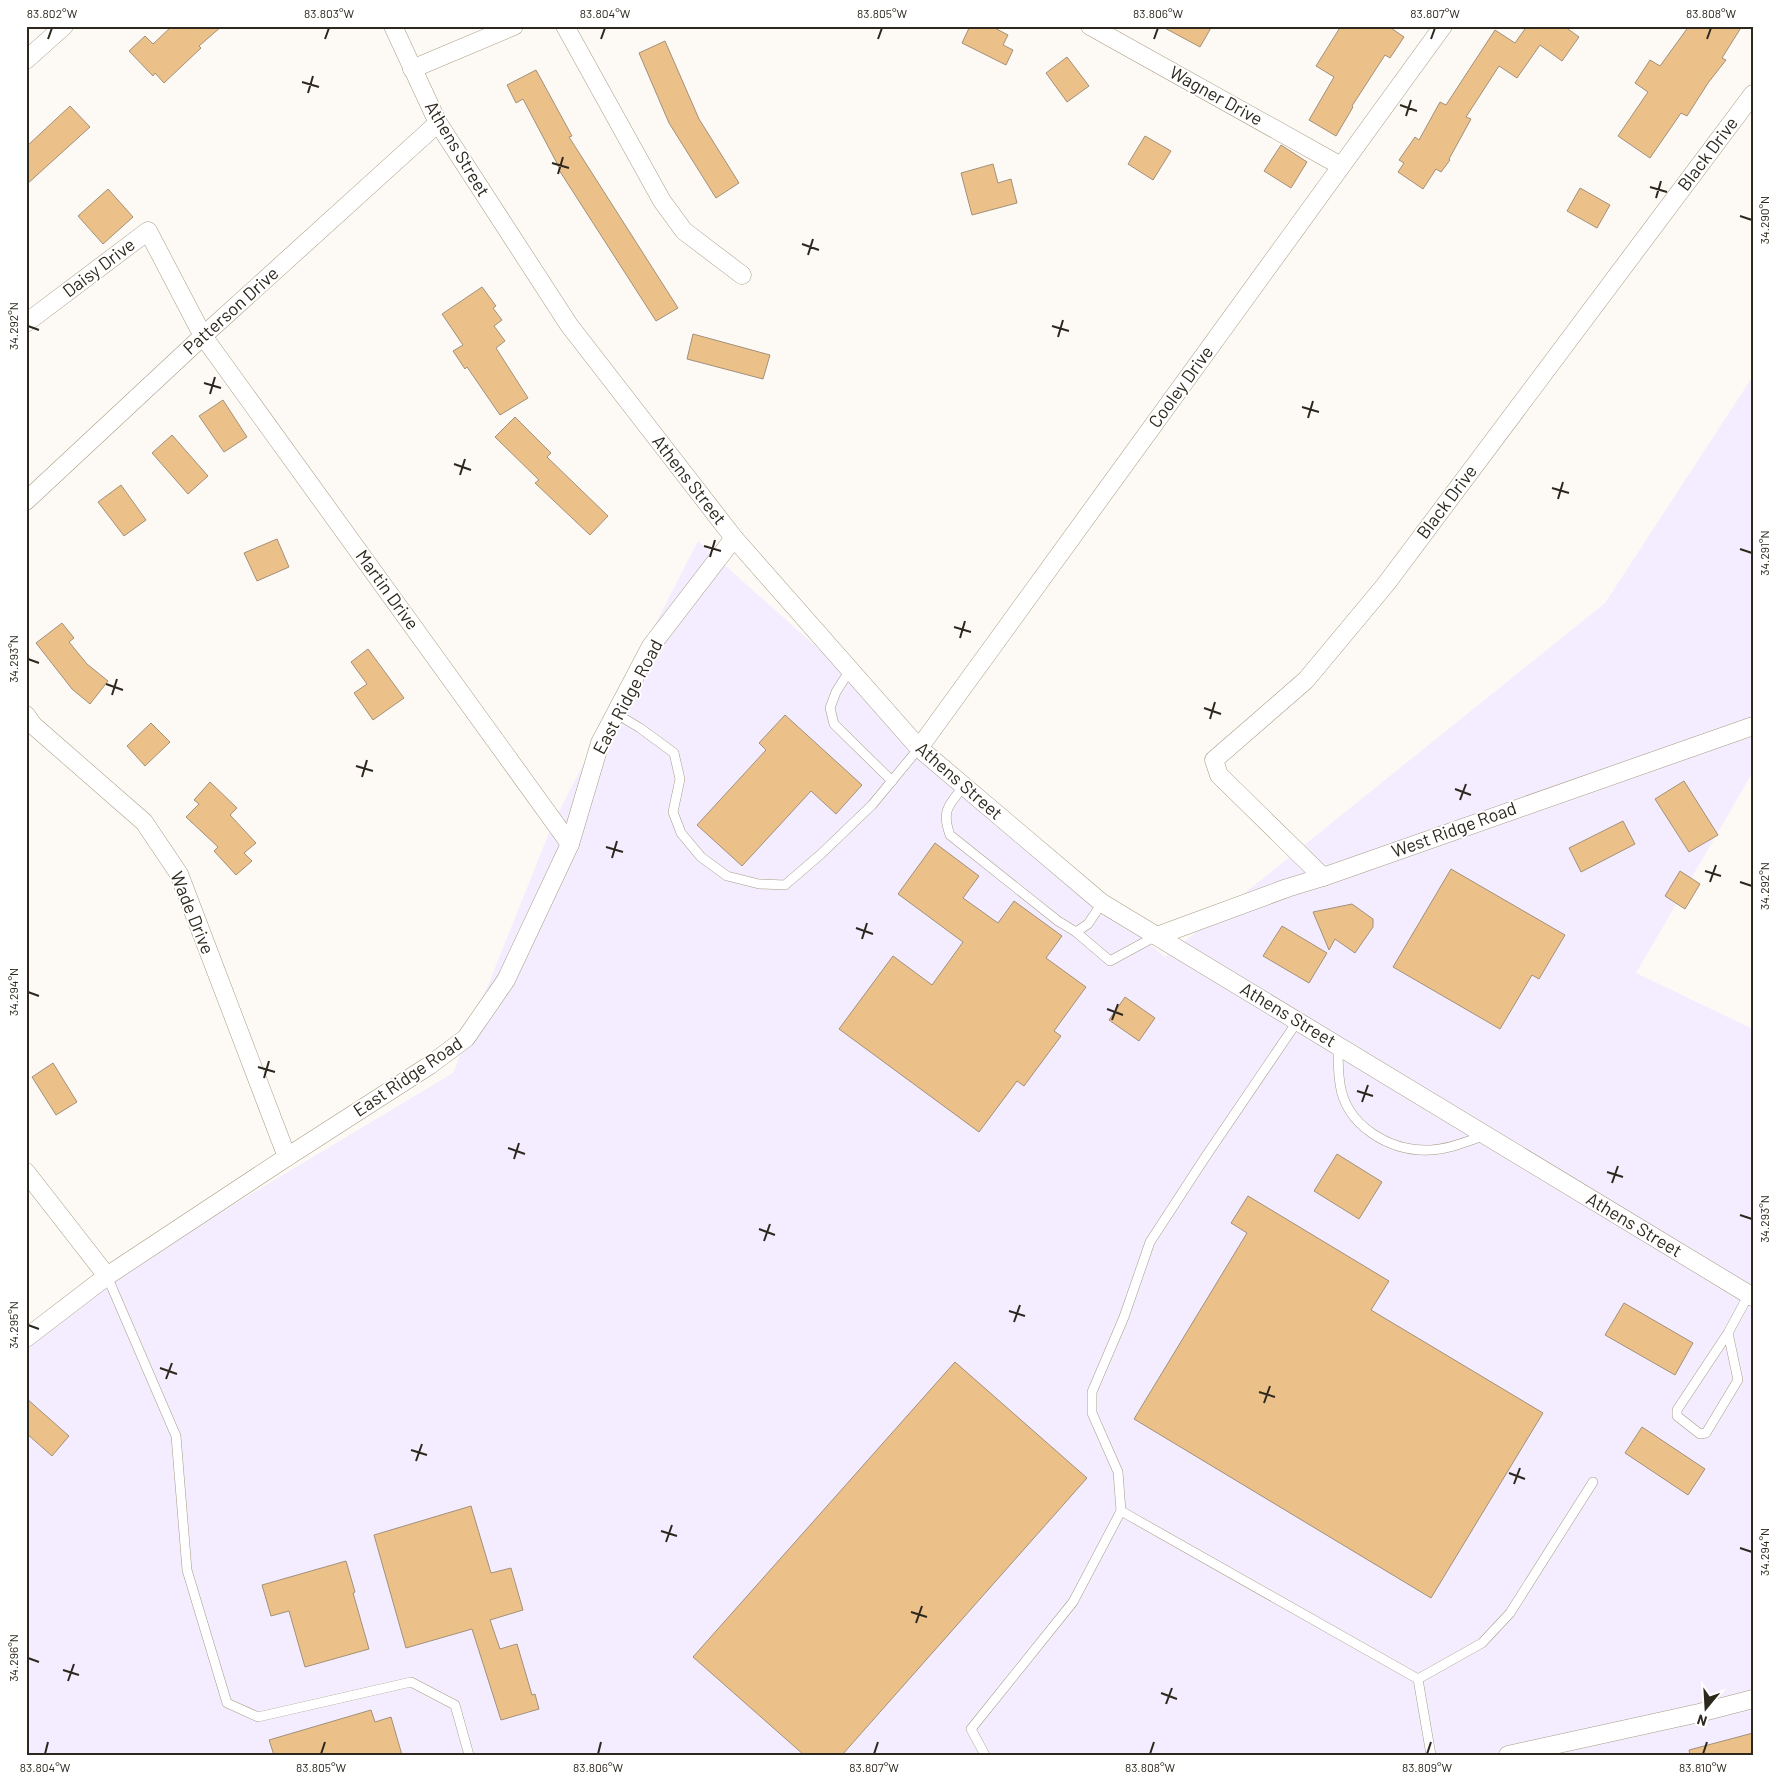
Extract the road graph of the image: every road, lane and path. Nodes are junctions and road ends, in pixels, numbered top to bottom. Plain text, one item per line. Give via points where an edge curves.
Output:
1 (64, 26) edge
2 (393, 26) edge
3 (514, 26) edge
4 (565, 26) edge
5 (1090, 26) edge
6 (1443, 26) edge
7 (26, 60) edge
8 (412, 69) junction
9 (1753, 94) edge
10 (438, 123) junction
11 (1341, 166) junction
12 (742, 275) dead end
13 (26, 323) edge
14 (203, 336) junction
15 (26, 501) edge
16 (734, 538) junction
17 (850, 670) junction
18 (615, 713) junction
19 (26, 715) edge
20 (1753, 726) edge
21 (919, 748) junction
22 (892, 781) junction
23 (964, 786) junction
24 (570, 844) junction
25 (1323, 877) junction
26 (1102, 903) junction
27 (1076, 932) junction
28 (1157, 936) junction
29 (1297, 1022) junction
30 (1338, 1046) junction
31 (1486, 1135) junction
32 (287, 1157) junction
33 (26, 1172) edge
34 (108, 1276) junction
35 (1751, 1296) edge
36 (1728, 1333) junction
37 (26, 1338) edge
38 (1592, 1482) dead end
39 (1121, 1511) junction
40 (1418, 1679) junction
41 (1753, 1699) edge
42 (1544, 1751) edge
43 (469, 1755) edge
44 (985, 1755) edge
45 (1431, 1755) edge
46 (1508, 1755) edge

1 - 7 street
2 - 8 street, Athens Street
3 - 8 street
4 - 12 street via 662,202 684,231
5 - 11 street, Wagner Drive
6 - 11 street, Cooley Drive
8 - 10 street, Athens Street
9 - 25 street, Black Drive via 1386,584 1306,680 1214,760 1219,775
10 - 14 street, Patterson Drive
10 - 16 street, Athens Street via 569,324
11 - 21 street, Cooley Drive
13 - 14 street, Daisy Drive via 148,231
14 - 15 street, Patterson Drive
14 - 24 street, Martin Drive
16 - 17 street, Athens Street
16 - 18 street, East Ridge Road via 651,646
17 - 21 street, Athens Street
17 - 22 lane via 830,708 834,724
18 - 22 lane via 674,753 680,779 673,812 681,833 702,858 727,876 759,884 785,885 872,805
18 - 24 street, East Ridge Road via 600,743
19 - 32 street, Wade Drive via 144,822 180,874
20 - 25 street, West Ridge Road
21 - 22 lane
21 - 23 street, Athens Street
23 - 26 street, Athens Street
23 - 27 lane via 948,806 945,820 950,835
24 - 32 street, East Ridge Road via 506,980 466,1038 430,1065
25 - 28 street, West Ridge Road
26 - 27 lane via 1088,924
26 - 28 street, Athens Street
27 - 28 lane via 1110,960
28 - 29 street, Athens Street
29 - 30 street, Athens Street
29 - 39 lane via 1150,1242 1124,1317 1092,1392 1092,1413 1118,1472
30 - 31 street, Athens Street
30 - 31 lane via 1344,1098 1353,1114 1371,1133 1407,1149 1430,1150 1451,1147
31 - 35 street, Athens Street
32 - 34 street, East Ridge Road
33 - 34 street
34 - 37 street, East Ridge Road
34 - 43 lane via 176,1436 187,1570 227,1703 258,1717 411,1682 455,1705
35 - 36 lane
36 - 36 lane via 1678,1410 1677,1416 1700,1434 1706,1433 1738,1380
38 - 40 lane via 1510,1613 1482,1643
39 - 40 lane
39 - 44 lane via 1073,1602 971,1729
40 - 45 lane
41 - 42 street
42 - 46 street

